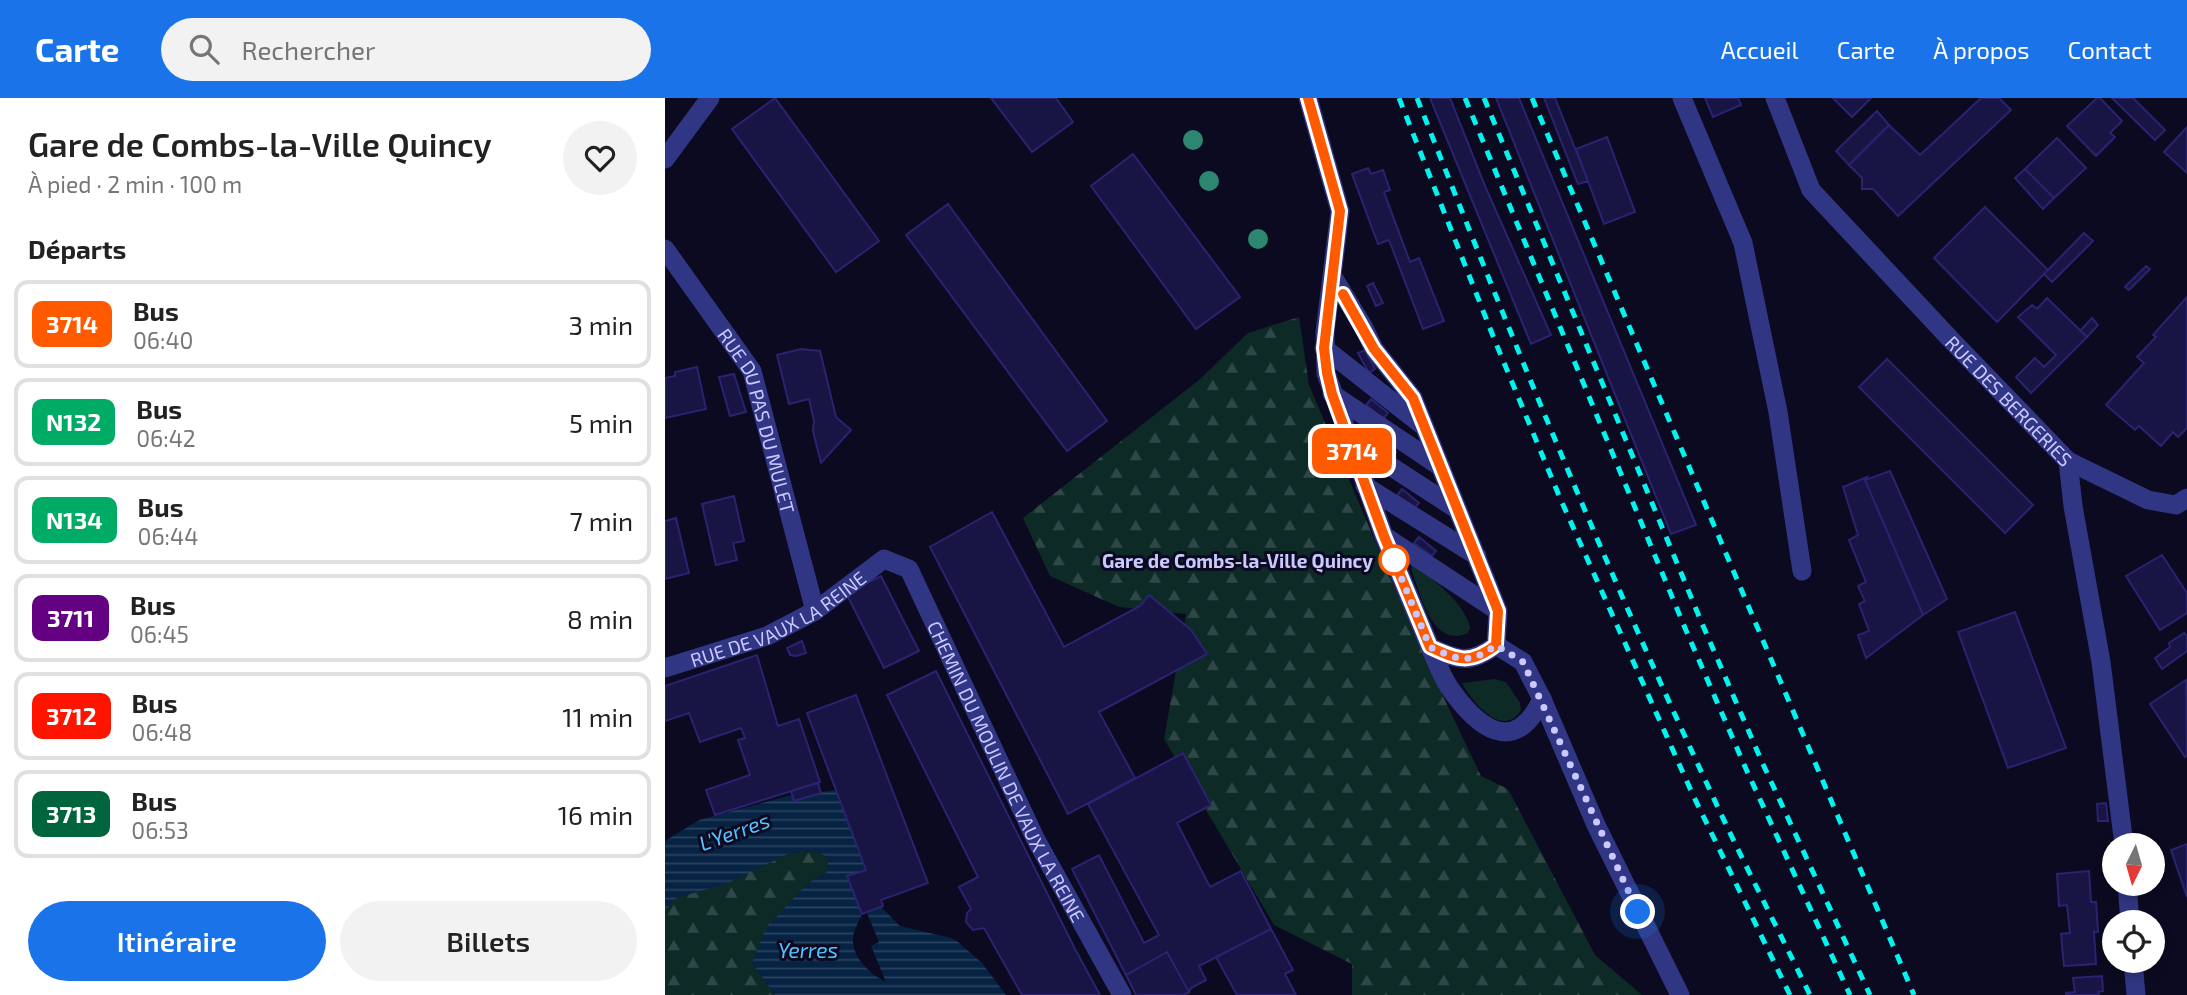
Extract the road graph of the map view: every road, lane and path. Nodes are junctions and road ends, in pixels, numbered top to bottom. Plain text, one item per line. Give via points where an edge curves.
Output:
1 (710, 98) edge
2 (1308, 98) edge
3 (1682, 98) edge
4 (1775, 98) edge
5 (665, 159) edge
6 (665, 248) edge
7 (1333, 277) junction
8 (1324, 348) junction
9 (1332, 394) junction
10 (1425, 428) junction
11 (1347, 438) junction
12 (2069, 461) junction
13 (1441, 467) junction
14 (1365, 486) junction
15 (2187, 498) edge
16 (1458, 510) junction
17 (1384, 536) junction
18 (1477, 556) junction
19 (884, 559) joint
20 (1802, 571) dead end
21 (815, 611) junction
22 (1498, 611) junction
23 (1496, 645) junction
24 (1430, 647) junction
25 (665, 668) edge
26 (1542, 699) junction
27 (2122, 833) edge
28 (2134, 973) edge
29 (1122, 995) edge
30 (1680, 995) edge
31 (2136, 995) edge

1 - 5 street
2 - 7 street via 1340,211
3 - 20 street via 1743,243 1778,412
4 - 12 street, RUE DES BERGERIES via 1811,190
6 - 21 street, RUE DU PAS DU MULET via 752,371
7 - 8 street
7 - 10 street via 1374,349 1413,398
8 - 9 street
8 - 10 street
9 - 11 street
9 - 13 street
10 - 13 street
11 - 14 street
11 - 16 street
12 - 15 street via 2148,500 2176,505
12 - 27 street, RUE DES BERGERIES
13 - 16 street
14 - 17 street
14 - 18 street
16 - 18 street
17 - 22 street
17 - 24 street
18 - 22 street
19 - 21 street, RUE DE VAUX LA REINE
19 - 29 street, CHEMIN DU MOULIN DE VAUX LA REINE via 909,569 1035,838
21 - 25 street, RUE DE VAUX LA REINE via 767,636
22 - 23 street
23 - 24 street via 1480,657 1454,658
23 - 26 street via 1523,662
24 - 26 street via 1448,685 1472,716 1493,731 1513,732 1534,717
26 - 30 street via 1596,825
28 - 31 street

